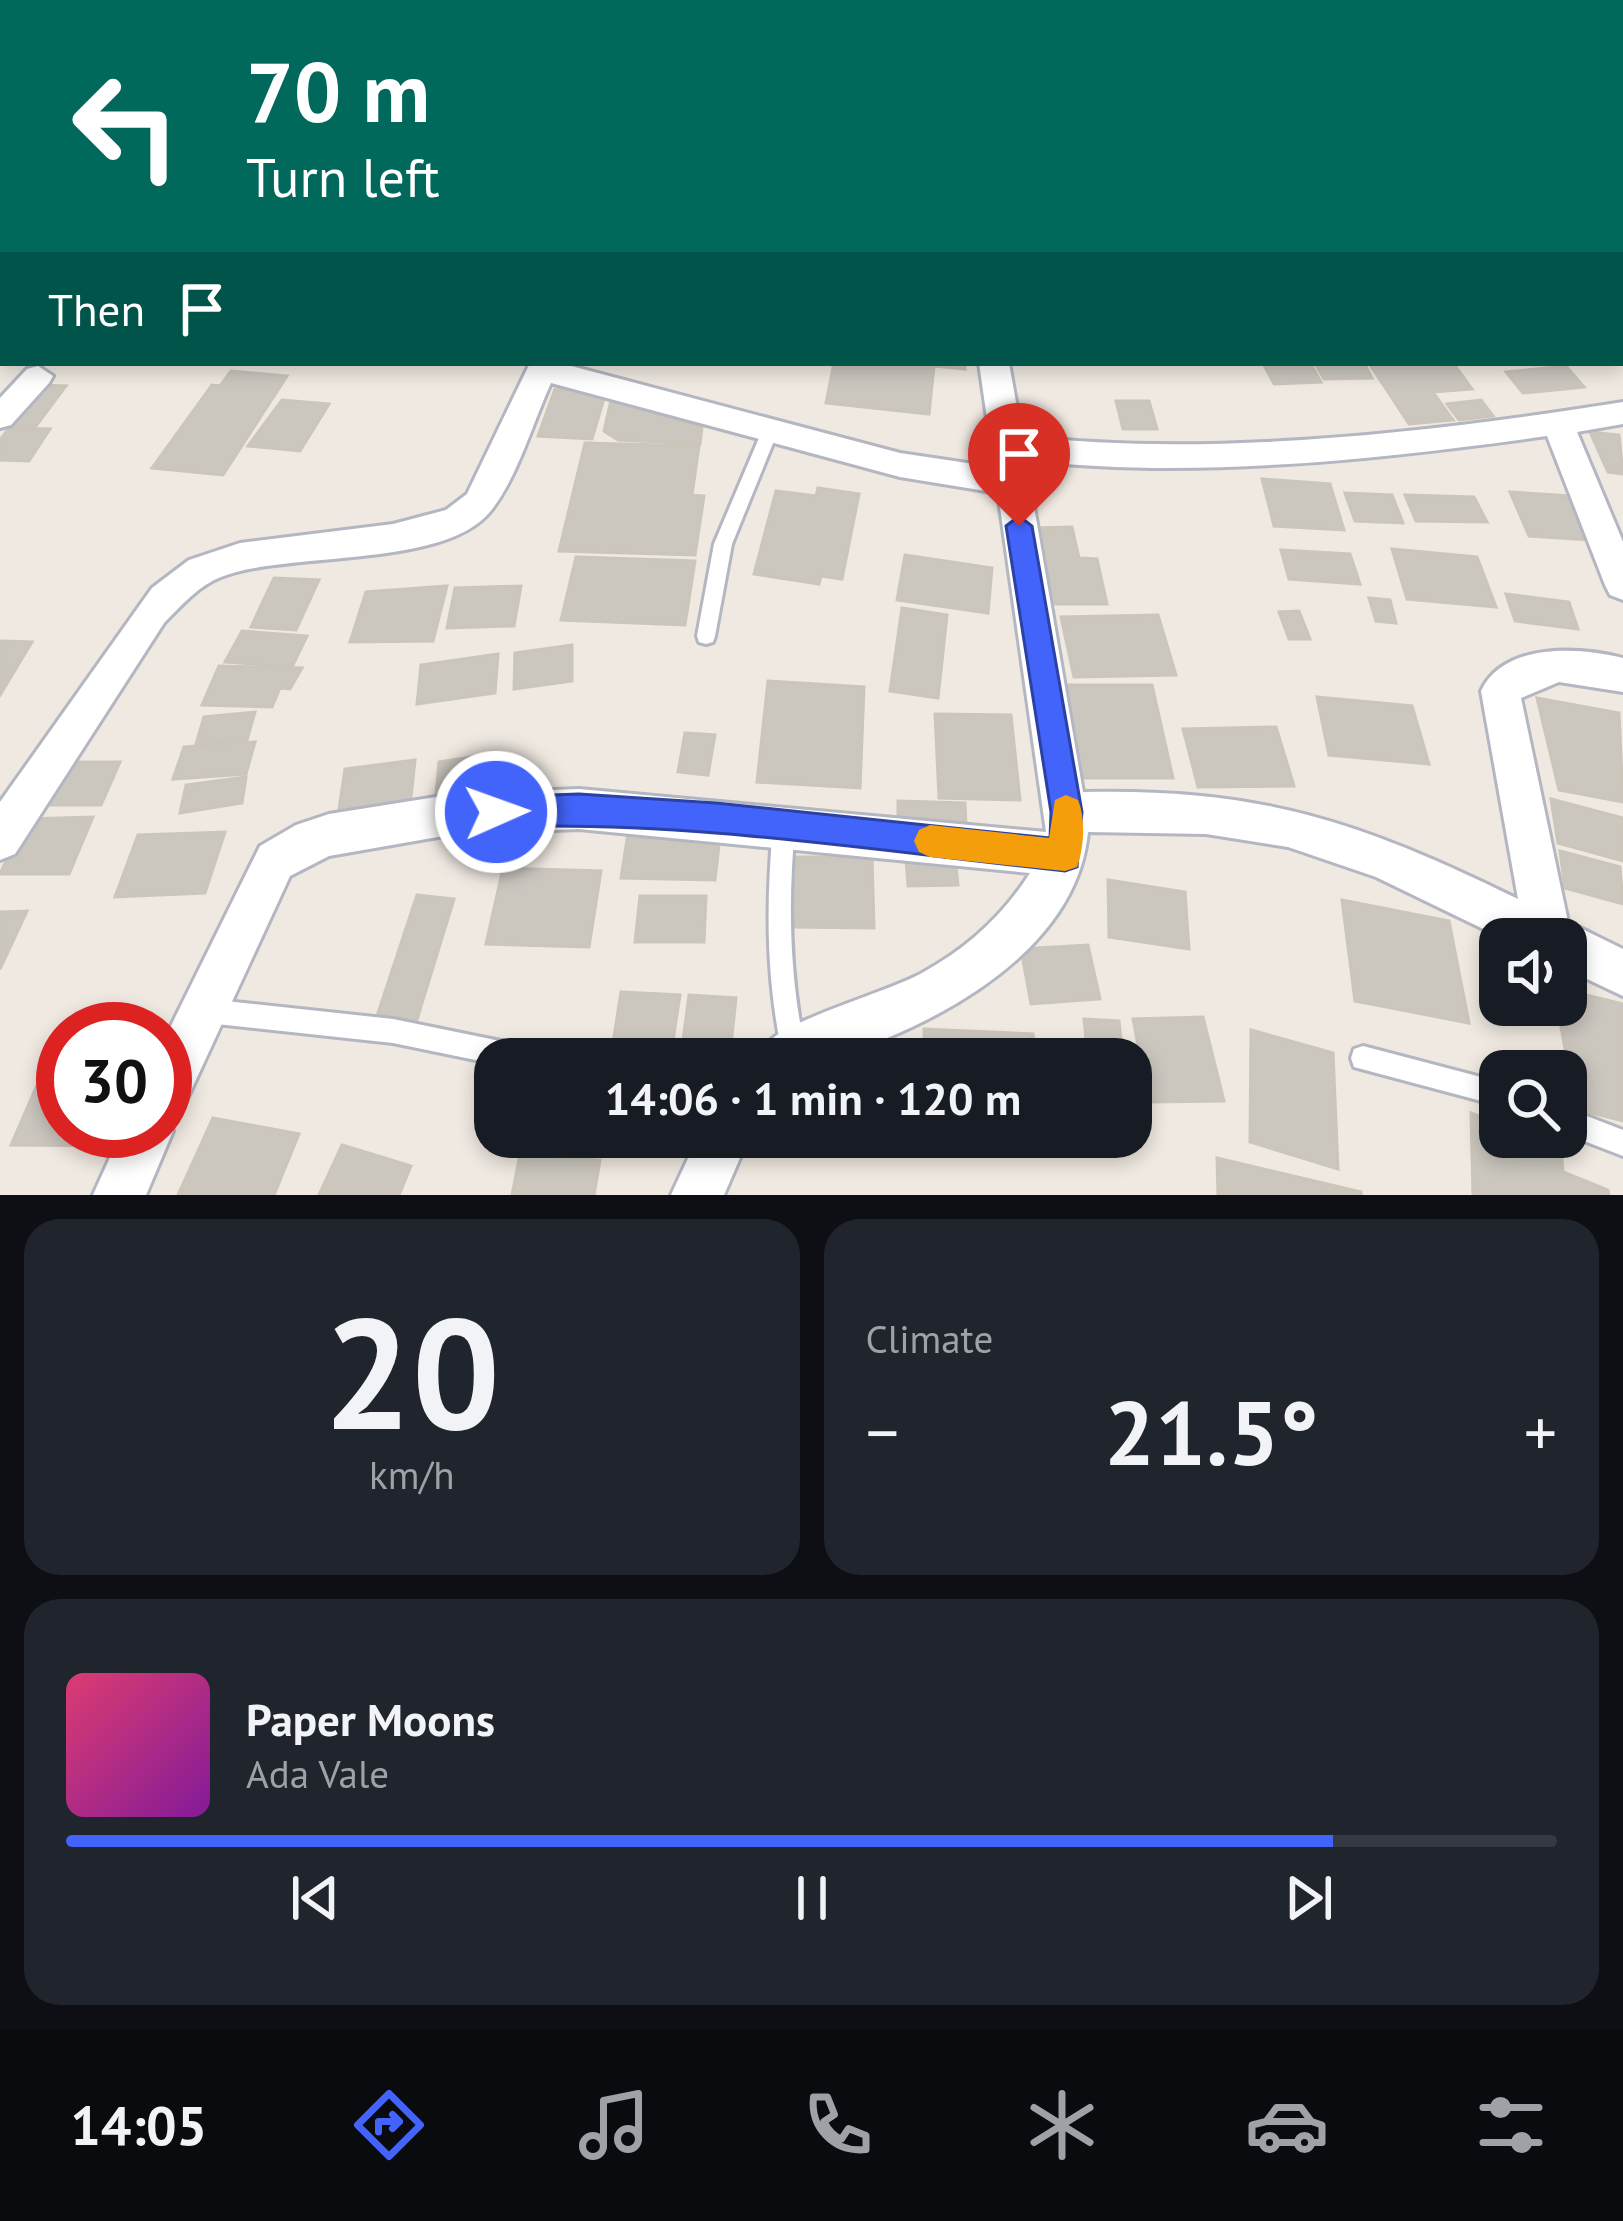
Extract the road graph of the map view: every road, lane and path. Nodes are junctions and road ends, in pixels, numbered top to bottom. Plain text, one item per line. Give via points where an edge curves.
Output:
1 (543, 366) edge
2 (994, 366) edge
3 (38, 376) dead end
4 (1623, 412) edge
5 (0, 417) edge
6 (1558, 424) junction
7 (770, 431) junction
8 (1007, 464) junction
9 (1623, 585) edge
10 (706, 636) dead end
11 (1623, 675) edge
12 (784, 826) junction
13 (1066, 833) junction
14 (0, 839) edge
15 (1509, 918) edge
16 (1551, 918) edge
17 (1587, 956) edge
18 (1623, 974) edge
19 (202, 1010) junction
20 (192, 1032) edge
21 (787, 1038) edge
22 (832, 1038) edge
23 (474, 1048) edge
24 (1363, 1058) dead end
25 (1479, 1088) edge
26 (1587, 1129) edge
27 (1623, 1143) edge
28 (136, 1158) edge
29 (714, 1158) edge
30 (119, 1195) edge
31 (697, 1195) edge

1 - 7 street
1 - 14 street via 480,502 464,520 234,557 178,585 151,612
2 - 8 street
3 - 5 street
4 - 6 street
6 - 8 street via 1196,454 1056,453
6 - 9 street
7 - 8 street via 901,465
7 - 10 lane via 723,544
8 - 13 street
11 - 16 street via 1586,664 1534,668 1500,691
12 - 13 street
12 - 19 street via 579,809 455,814 329,835 275,861
12 - 21 lane via 777,968
13 - 15 street via 1226,817 1288,827 1384,859
13 - 22 street via 1018,932 986,962 931,996
17 - 18 street
19 - 20 street
19 - 23 lane
24 - 25 lane
26 - 27 lane
28 - 30 street
29 - 31 street

